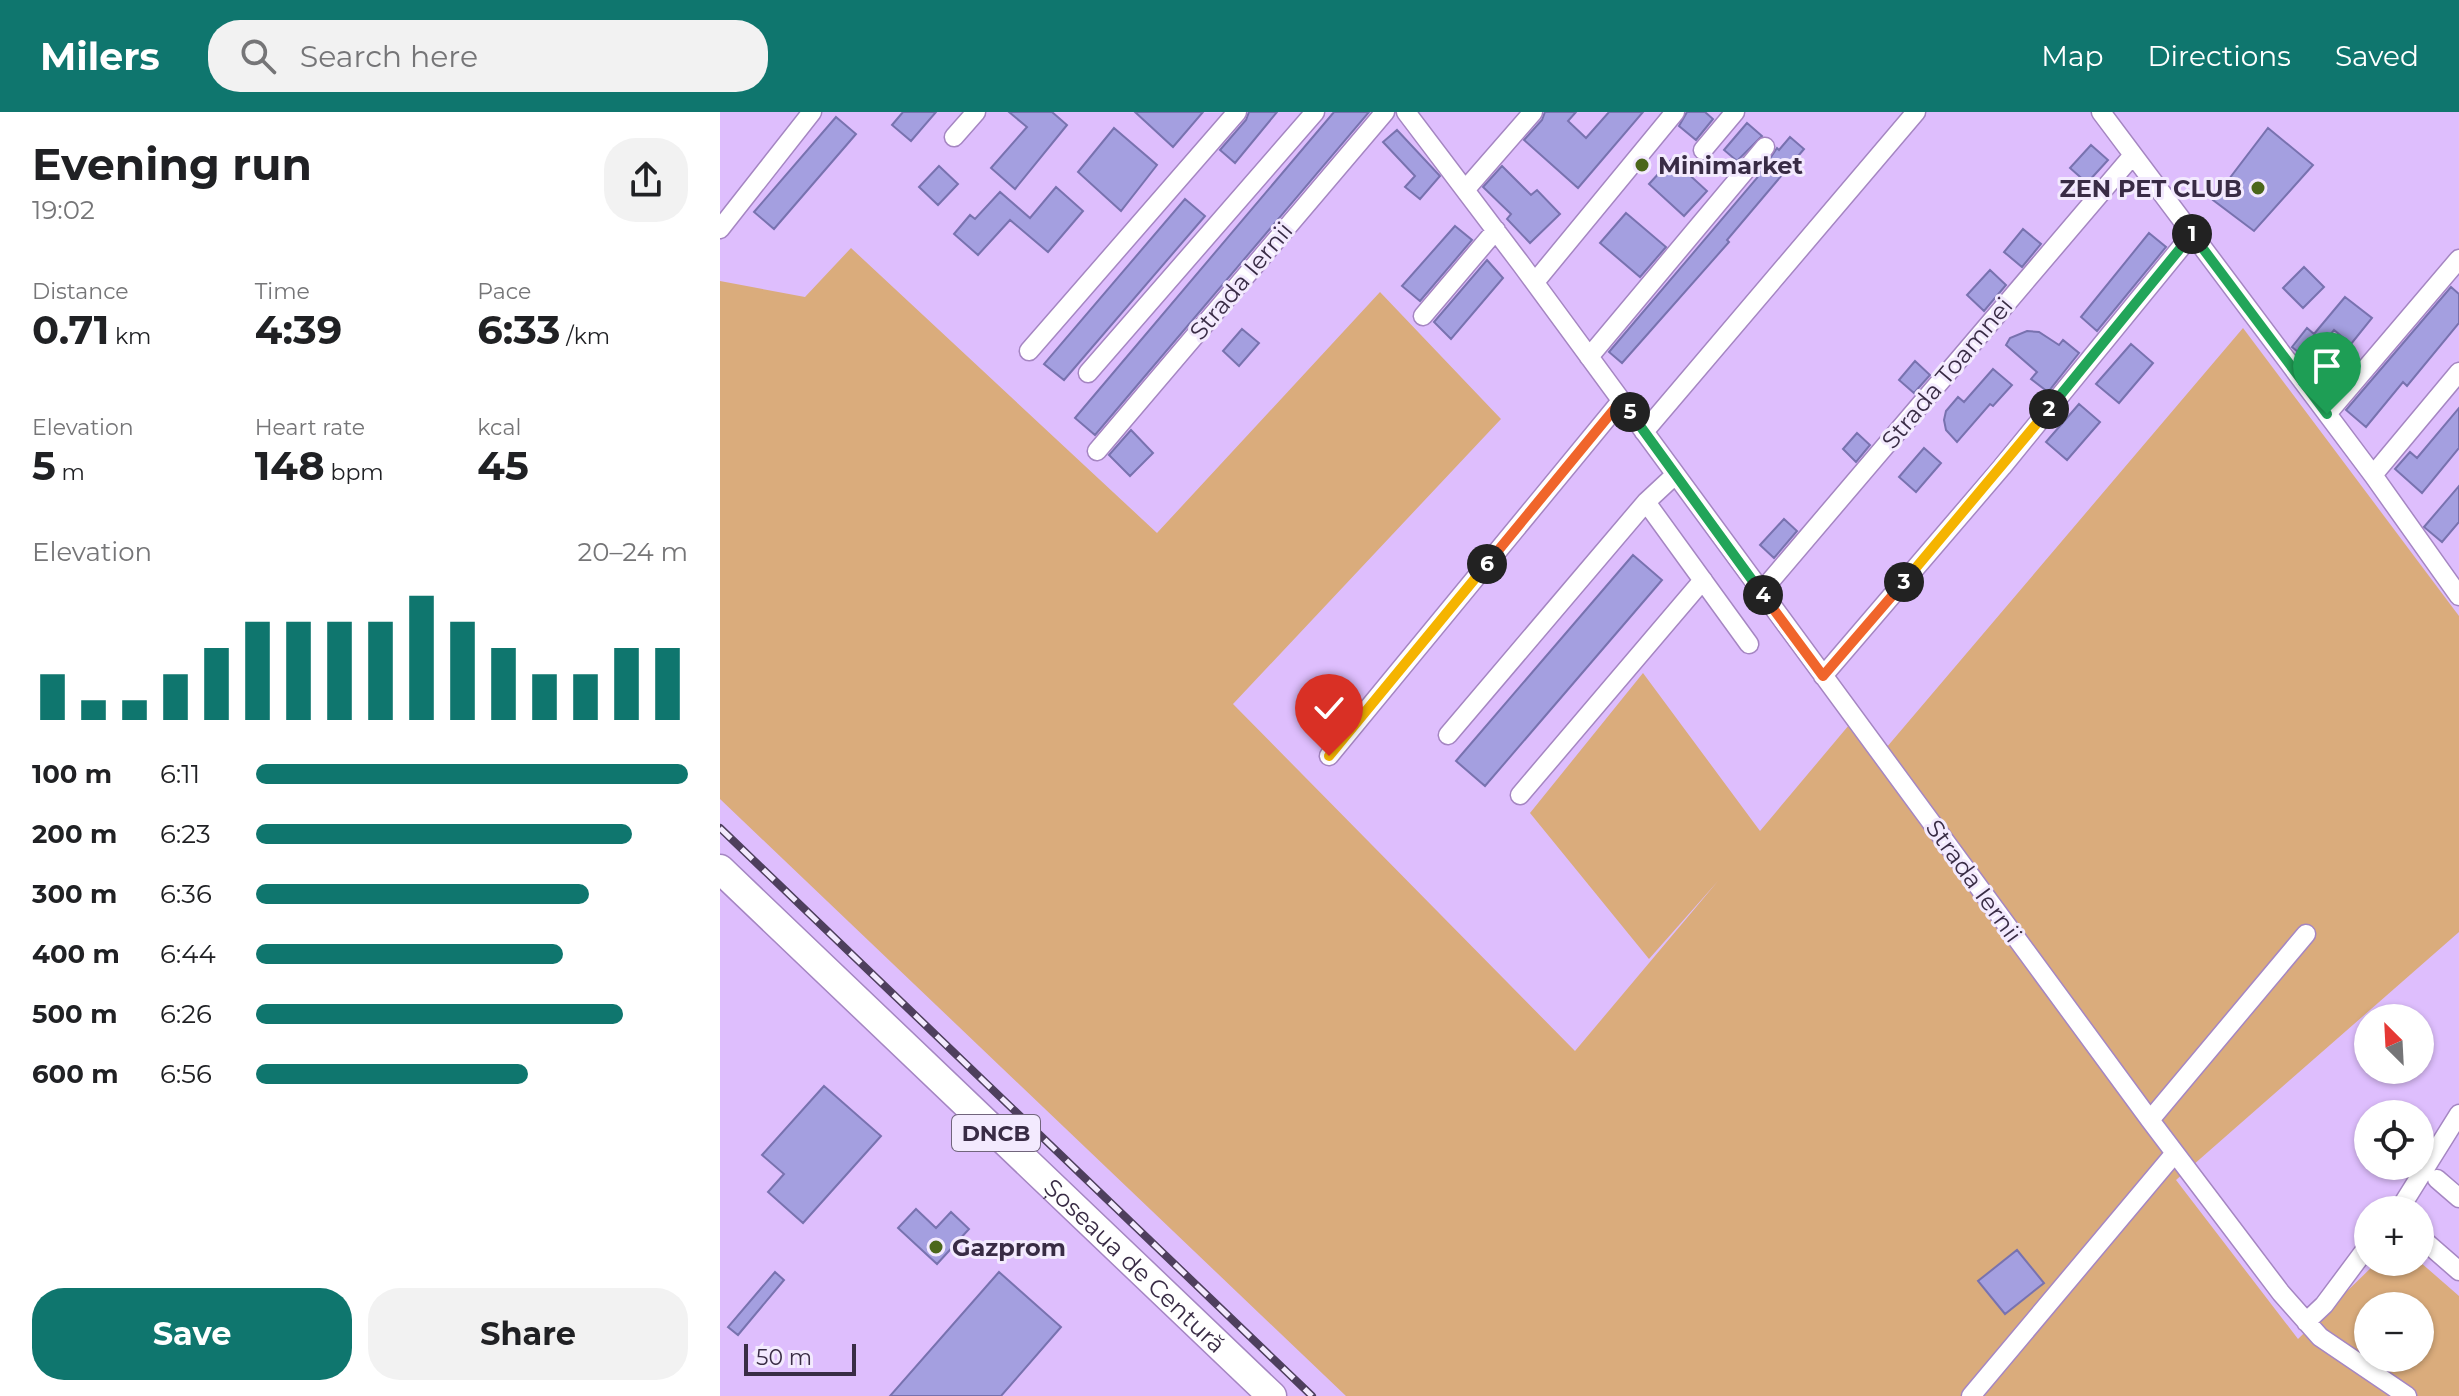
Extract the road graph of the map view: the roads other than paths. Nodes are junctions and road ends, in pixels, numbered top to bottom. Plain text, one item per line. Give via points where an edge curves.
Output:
1 (812, 112) edge
2 (976, 112) edge
3 (1237, 112) edge
4 (1315, 112) edge
5 (1385, 112) edge
6 (1407, 112) edge
7 (1533, 112) edge
8 (1675, 112) edge
9 (1735, 112) edge
10 (1916, 112) edge
11 (2101, 112) edge
12 (954, 137) dead end
13 (1765, 147) dead end
14 (1703, 150) dead end
15 (2133, 155) junction
16 (1465, 190) junction
17 (720, 229) edge
18 (1496, 230) junction
19 (2192, 234) junction
20 (2459, 259) edge
21 (1535, 282) junction
22 (1423, 316) dead end
23 (1029, 351) dead end
24 (1589, 357) junction
25 (2459, 372) edge
26 (1088, 373) dead end
27 (1621, 401) junction
28 (2327, 414) junction
29 (1644, 432) junction
30 (1097, 451) dead end
31 (1675, 475) junction
32 (2373, 475) junction
33 (1646, 502) junction
34 (1703, 580) junction
35 (1761, 592) junction
36 (2459, 596) edge
37 (1749, 644) dead end
38 (1823, 676) junction
39 (1448, 735) dead end
40 (1329, 756) dead end
41 (1520, 795) dead end
42 (720, 869) edge
43 (2306, 934) dead end
44 (2459, 1114) edge
45 (2150, 1120) junction
46 (2175, 1153) junction
47 (2437, 1179) dead end
48 (2408, 1196) edge
49 (2459, 1198) edge
50 (2434, 1249) edge
51 (2354, 1265) edge
52 (2459, 1271) edge
53 (2306, 1322) junction
54 (1272, 1396) edge
55 (1971, 1396) edge
56 (2407, 1396) edge

1 - 17 street
2 - 12 street
3 - 23 street
4 - 26 street
5 - 30 street, Strada Iernii
6 - 16 street, Strada Iernii
7 - 16 street
8 - 21 street
9 - 14 street
10 - 29 street
11 - 15 street
13 - 24 street
15 - 19 street
15 - 35 street, Strada Toamnei
16 - 18 street, Strada Iernii
18 - 21 street, Strada Iernii
18 - 22 street
19 - 28 street
19 - 38 street
20 - 28 street
21 - 24 street, Strada Iernii
24 - 27 street, Strada Iernii
25 - 32 street
27 - 29 street, Strada Iernii
27 - 40 street
28 - 32 street
29 - 31 street, Strada Iernii
31 - 33 street
31 - 35 street, Strada Iernii
32 - 36 street
33 - 34 street
33 - 39 street
34 - 37 street
34 - 41 street
35 - 38 street, Strada Iernii
38 - 45 street, Strada Iernii
42 - 54 main road, Șoseaua de Centură / DNCB
43 - 45 street
44 - 48 street
45 - 46 street, Strada Iernii
46 - 53 street, Strada Iernii
46 - 55 street
47 - 49 street
50 - 52 street
51 - 53 street
53 - 56 street, Strada Iernii via 2335,1350

